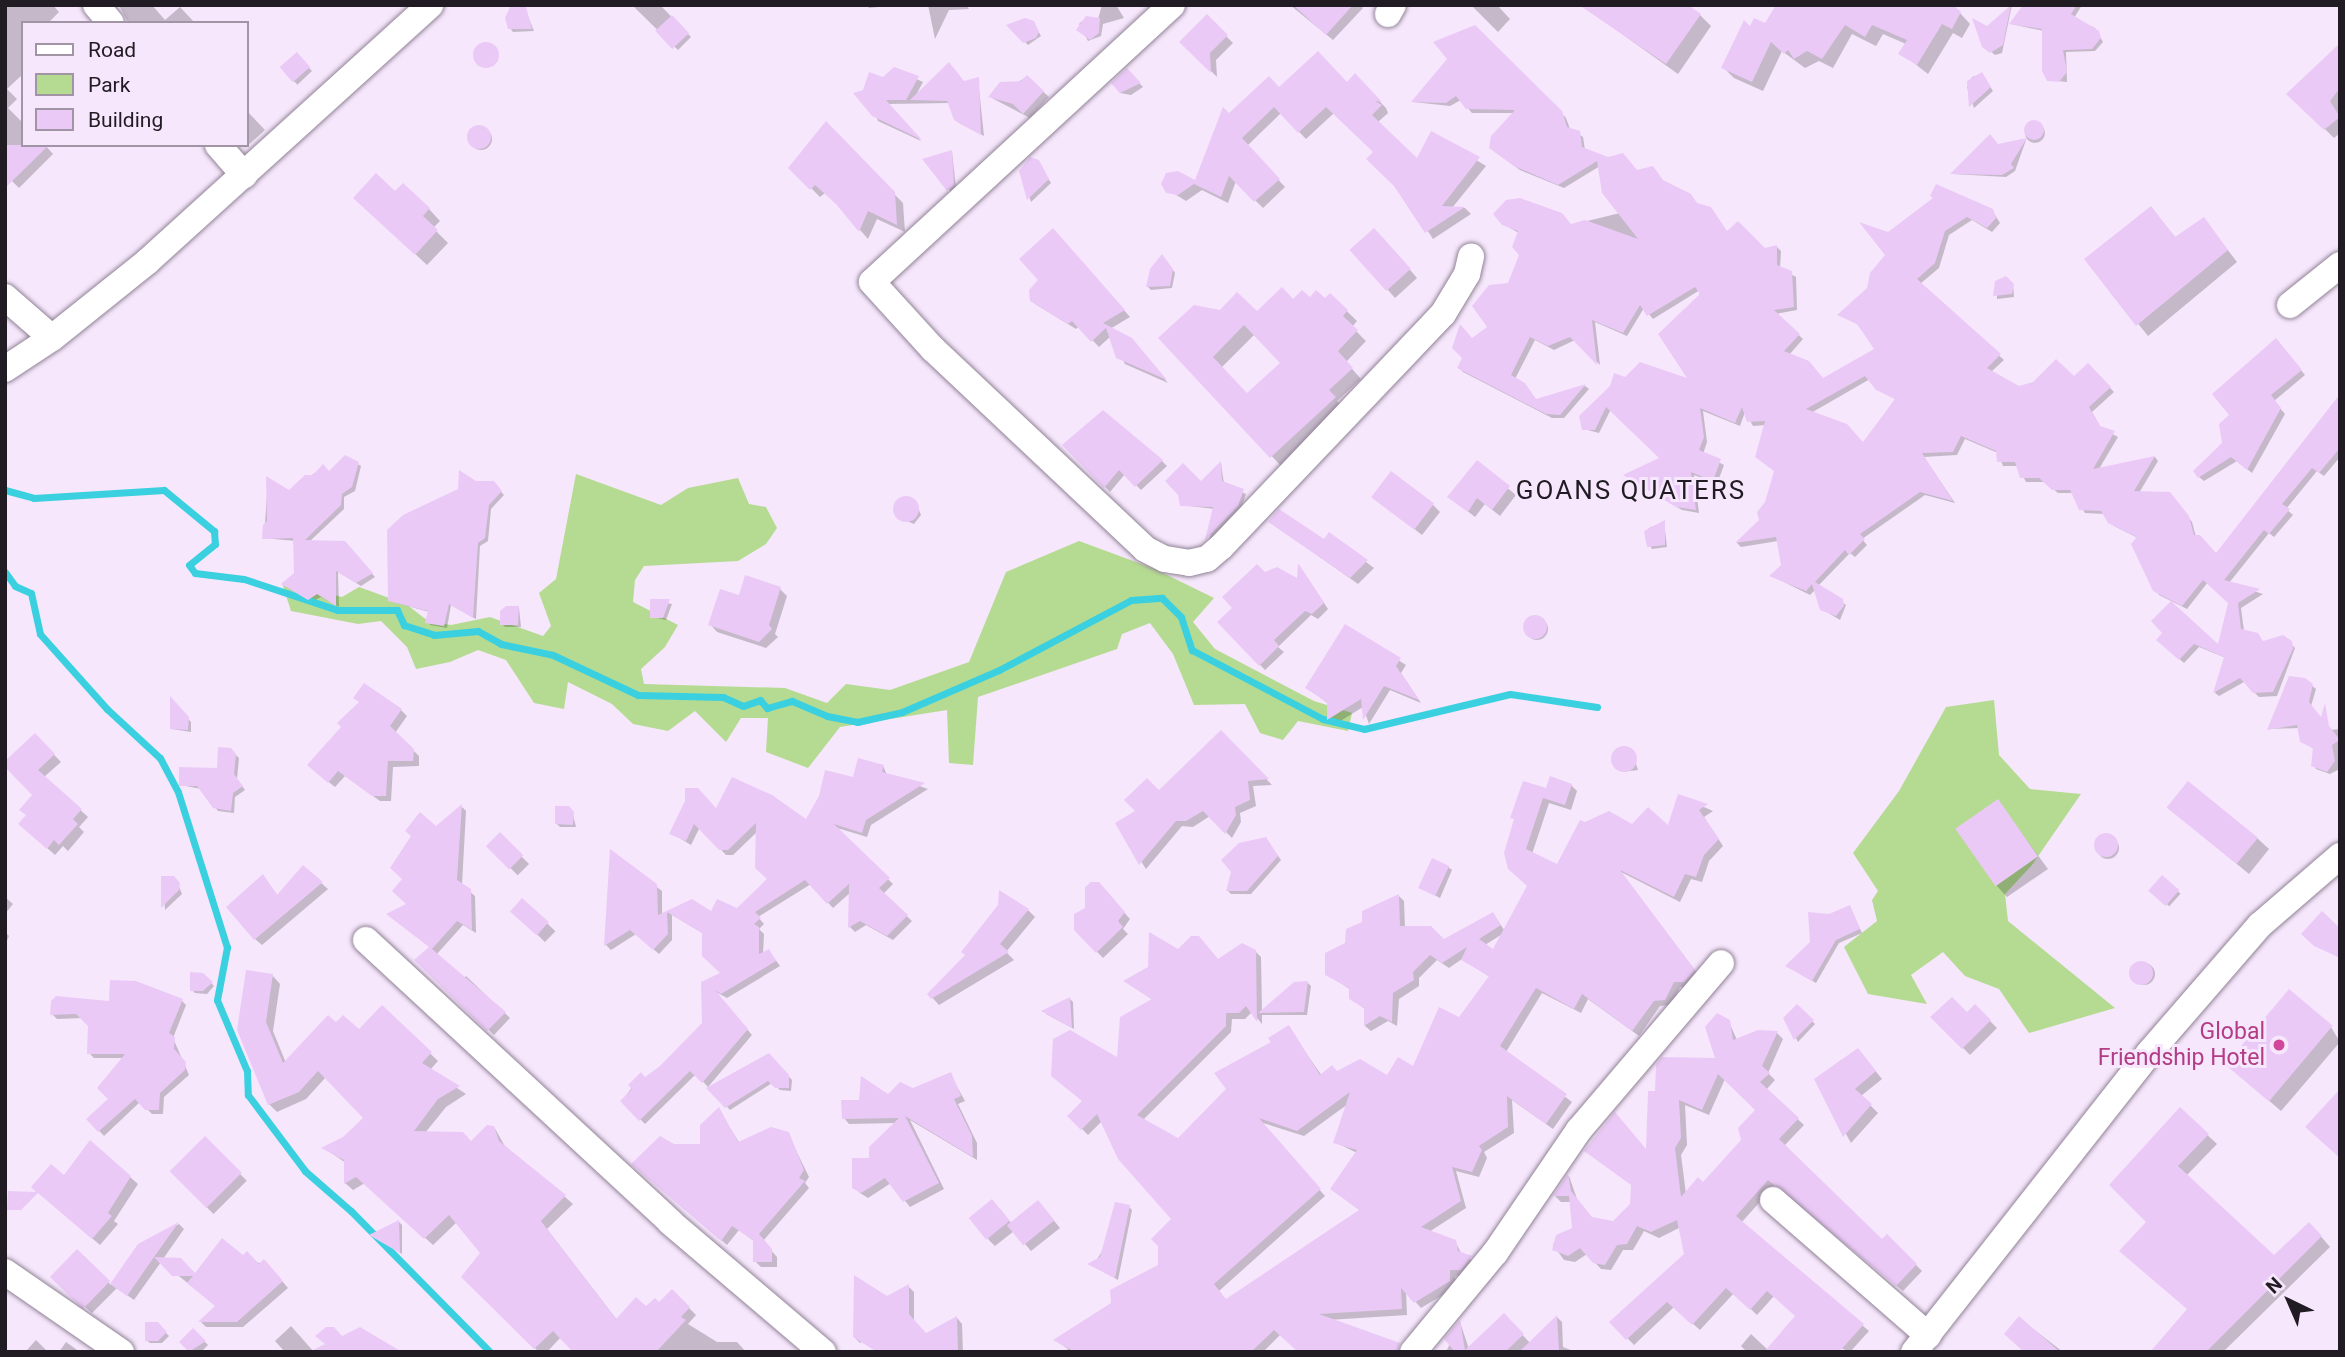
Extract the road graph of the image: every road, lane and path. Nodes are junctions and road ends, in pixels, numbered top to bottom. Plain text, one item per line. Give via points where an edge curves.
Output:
1 (96, 5) edge
2 (430, 5) edge
3 (1172, 5) edge
4 (109, 21) edge
5 (220, 147) edge
6 (244, 175) junction
7 (1471, 256) dead end
8 (2340, 265) edge
9 (5, 297) edge
10 (2290, 305) dead end
11 (52, 338) junction
12 (5, 369) edge
13 (2340, 856) edge
14 (366, 940) dead end
15 (1721, 963) dead end
16 (1773, 1200) dead end
17 (5, 1272) edge
18 (1921, 1343) edge
19 (121, 1352) edge
20 (823, 1352) edge
21 (1413, 1352) edge

1 - 4 street
2 - 6 street
3 - 7 street via 872,282 933,349 1145,549 1189,563 1207,559 1221,547 1443,314 1467,274
5 - 6 street
6 - 11 street
8 - 10 street
9 - 11 street
11 - 12 street
13 - 18 street via 2260,925 2149,1052
14 - 20 street via 670,1222
15 - 21 street via 1579,1130 1495,1253
16 - 18 street
17 - 19 street

